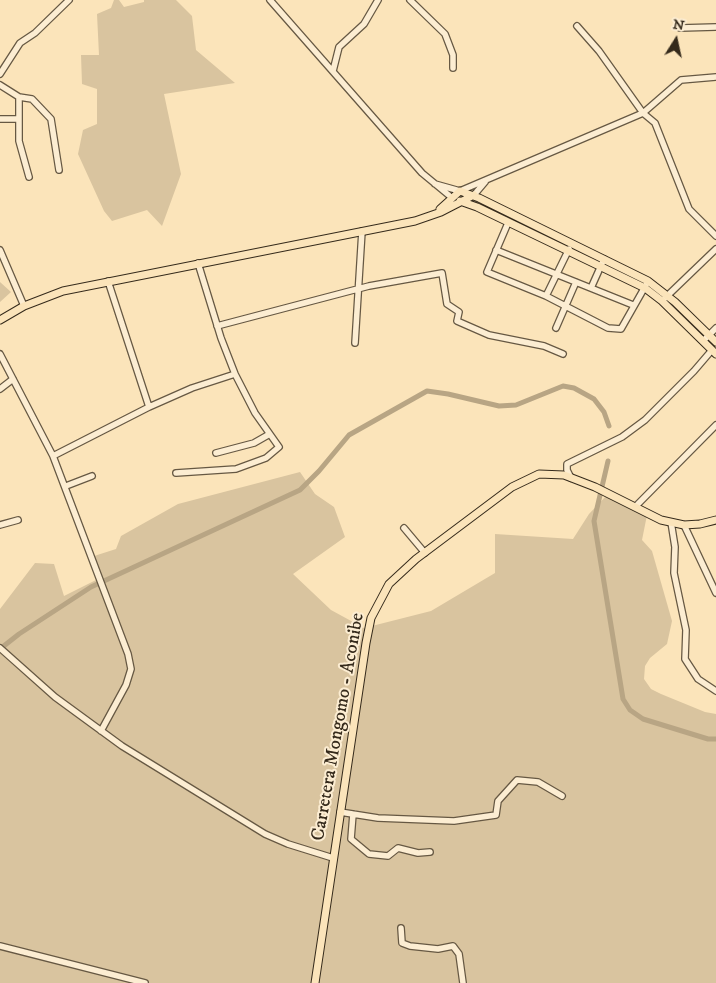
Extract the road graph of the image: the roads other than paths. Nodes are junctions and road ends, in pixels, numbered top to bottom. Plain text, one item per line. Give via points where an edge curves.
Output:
1 (69, 0) edge
2 (270, 0) edge
3 (378, 0) edge
4 (410, 0) edge
5 (577, 26) dead end
6 (716, 27) edge
7 (680, 28) dead end
8 (453, 68) dead end
9 (333, 71) junction
10 (0, 74) edge
11 (716, 77) edge
12 (0, 85) edge
13 (19, 97) junction
14 (643, 113) junction
15 (0, 119) edge
16 (17, 119) junction
17 (59, 170) dead end
18 (29, 177) dead end
19 (488, 179) junction
20 (436, 184) junction
21 (460, 191) junction
22 (474, 195) junction
23 (451, 197) junction
24 (462, 202) junction
25 (432, 215) junction
26 (508, 223) junction
27 (362, 231) junction
28 (716, 236) edge
29 (572, 243) junction
30 (716, 249) edge
31 (0, 250) edge
32 (496, 250) junction
33 (568, 251) junction
34 (198, 262) junction
35 (602, 263) junction
36 (557, 274) junction
37 (108, 281) junction
38 (576, 282) junction
39 (646, 284) junction
40 (591, 288) junction
41 (359, 289) junction
42 (546, 296) junction
43 (665, 298) junction
44 (633, 305) junction
45 (24, 306) junction
46 (566, 306) junction
47 (0, 320) edge
48 (218, 326) junction
49 (556, 328) dead end
50 (716, 328) edge
51 (709, 335) junction
52 (703, 341) junction
53 (716, 342) edge
54 (355, 343) dead end
55 (714, 352) edge
56 (0, 354) edge
57 (563, 354) dead end
58 (235, 374) junction
59 (13, 379) junction
60 (0, 389) edge
61 (149, 407) junction
62 (716, 425) edge
63 (268, 435) junction
64 (216, 453) dead end
65 (53, 456) junction
66 (176, 473) dead end
67 (92, 476) dead end
68 (571, 478) junction
69 (66, 486) junction
70 (635, 507) junction
71 (18, 520) dead end
72 (716, 520) edge
73 (671, 522) junction
74 (0, 525) edge
75 (684, 525) junction
76 (404, 528) dead end
77 (425, 553) junction
78 (716, 593) edge
79 (0, 648) edge
80 (716, 691) edge
81 (102, 731) junction
82 (562, 796) dead end
83 (340, 812) junction
84 (353, 814) junction
85 (430, 852) dead end
86 (333, 858) junction
87 (401, 928) dead end
88 (0, 946) edge
89 (145, 983) edge
90 (315, 983) edge
91 (463, 983) edge

1 - 10 street via 35,34 20,43
2 - 9 street
3 - 9 street via 364,24 341,43
4 - 8 street via 445,34 453,56
5 - 14 street via 599,50
6 - 7 street
9 - 20 street via 416,166
11 - 14 street via 681,80
12 - 13 street
13 - 16 street
13 - 17 street via 32,99 51,119
14 - 19 street
14 - 28 street via 655,123 689,209
15 - 16 street
16 - 18 street via 18,141
19 - 21 street
19 - 22 street
20 - 21 street
20 - 23 street
21 - 22 main road
21 - 23 main road
22 - 24 main road
22 - 29 main road
23 - 24 main road
23 - 25 main road
24 - 25 main road
24 - 26 main road
25 - 27 main road
26 - 32 street
26 - 33 main road
27 - 34 main road
27 - 41 street
29 - 33 street
29 - 35 main road
30 - 43 street
31 - 45 street
32 - 36 street
32 - 42 street via 487,272
33 - 35 main road
33 - 36 street
34 - 37 main road
34 - 48 street
35 - 39 main road
35 - 40 street
36 - 38 street
36 - 42 street
37 - 45 main road via 63,290
37 - 61 street
38 - 40 street
38 - 46 street
39 - 43 main road
39 - 44 street
40 - 44 street
41 - 48 street
41 - 54 street
41 - 57 street via 442,274 447,304 459,312 457,321 489,334 544,346
42 - 46 street
43 - 51 main road
43 - 52 main road
44 - 46 street via 621,330 614,330
45 - 47 main road
46 - 49 street
48 - 58 street
50 - 51 street
51 - 52 street
51 - 53 main road
52 - 55 main road
55 - 68 street via 645,420 622,436 567,464
56 - 59 street
58 - 61 street
58 - 63 street
59 - 60 street
59 - 65 street
61 - 65 street
62 - 70 street
63 - 64 street via 254,443
63 - 66 street via 278,447 266,458 236,469
65 - 69 street
67 - 69 street
68 - 70 main road, Carretera Mongomo - Aconibe
68 - 77 main road, Carretera Mongomo - Aconibe via 551,473 522,480
69 - 81 street via 131,669
70 - 73 main road, Carretera Mongomo - Aconibe
71 - 74 street
72 - 75 main road, Carretera Mongomo - Aconibe
73 - 75 main road, Carretera Mongomo - Aconibe
73 - 80 street via 675,547 674,573 686,630 685,659 698,679
75 - 78 street
76 - 77 street
77 - 83 main road, Carretera Mongomo - Aconibe via 389,584 371,618
79 - 81 street via 55,697
81 - 86 street via 265,834
82 - 84 street via 538,782 517,780 498,801 496,815 454,821
83 - 84 street
83 - 86 main road, Carretera Mongomo - Aconibe
84 - 85 street via 351,839 369,854 388,856 398,848 418,854
86 - 90 main road, Carretera Mongomo - Aconibe
87 - 91 street via 402,942 410,946 438,949 453,946 459,954
88 - 89 street

